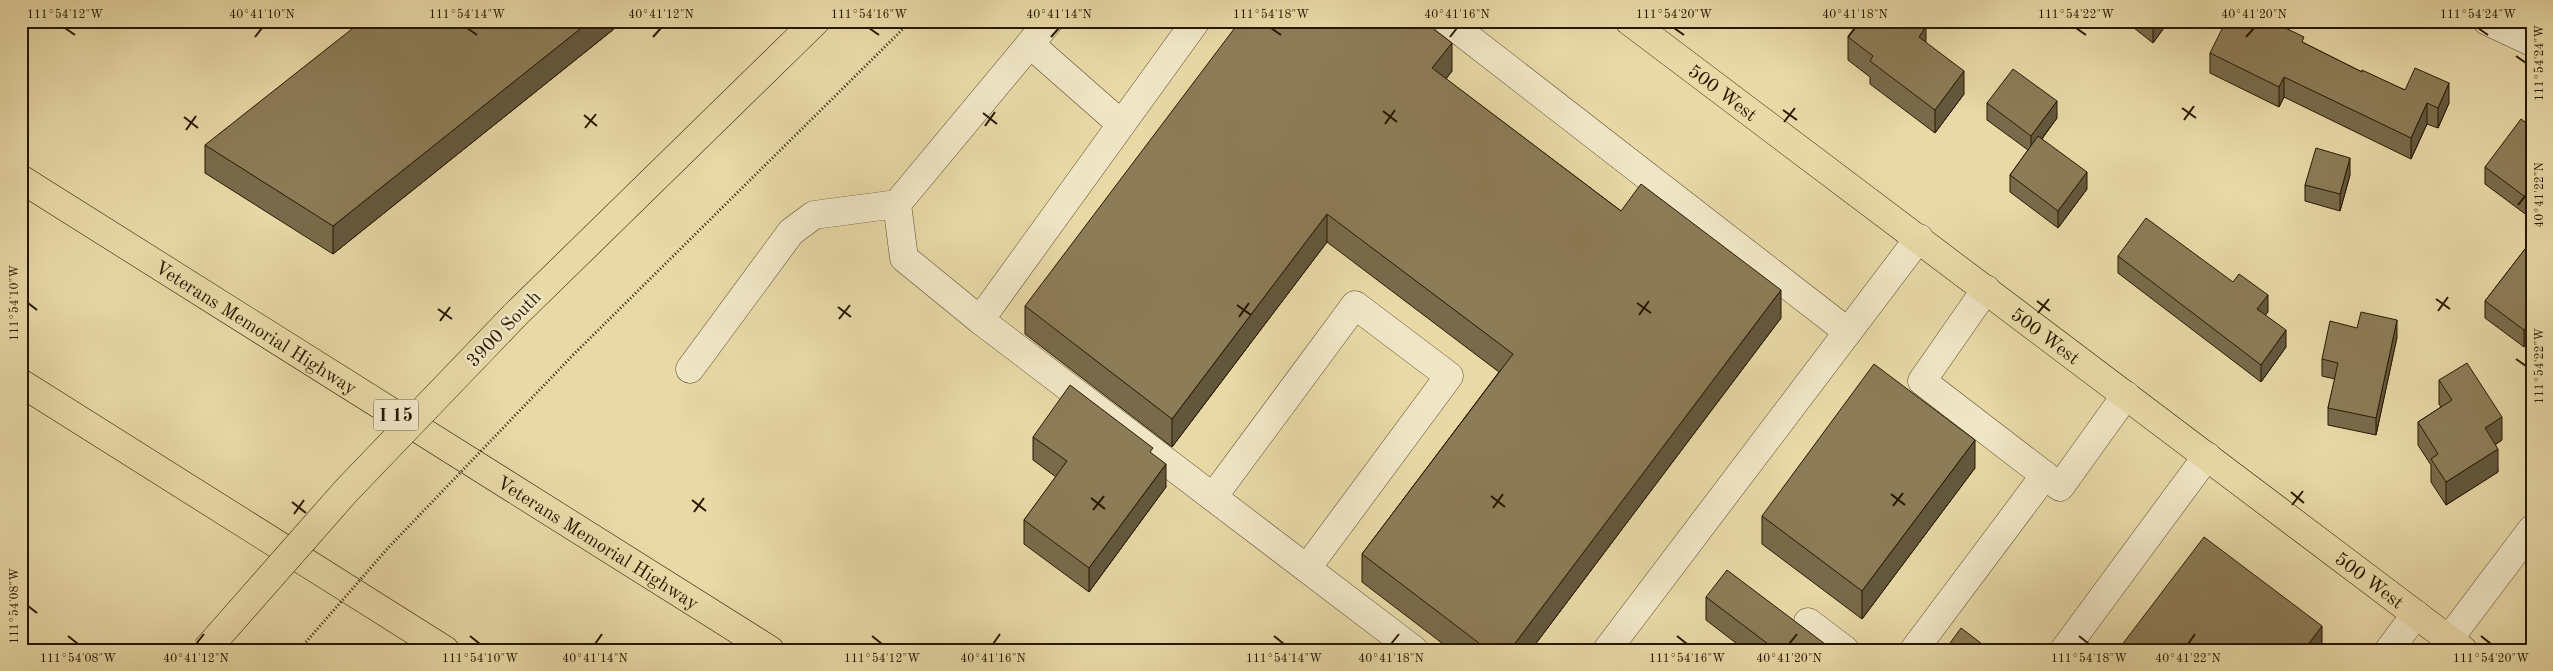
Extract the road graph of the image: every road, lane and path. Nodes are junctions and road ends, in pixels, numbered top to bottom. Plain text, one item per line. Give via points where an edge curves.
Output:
1 (816, 21) edge
2 (911, 21) edge
3 (1049, 21) edge
4 (1196, 21) edge
5 (1447, 21) edge
6 (2487, 21) edge
7 (1637, 24) edge
8 (2532, 42) edge
9 (1030, 44) junction
10 (1121, 124) junction
11 (21, 180) edge
12 (897, 204) junction
13 (1919, 238) junction
14 (1986, 289) junction
15 (980, 320) junction
16 (1848, 332) junction
17 (690, 369) dead end
18 (21, 383) edge
19 (2126, 395) junction
20 (2207, 456) junction
21 (2045, 475) junction
22 (1213, 497) junction
23 (2532, 528) edge
24 (1307, 568) junction
25 (2416, 614) junction
26 (1808, 622) dead end
27 (2456, 644) edge
28 (206, 650) edge
29 (299, 650) edge
30 (445, 650) edge
31 (770, 650) edge
32 (1414, 650) edge
33 (1607, 650) edge
34 (1845, 650) edge
35 (1914, 650) edge
36 (2064, 650) edge
37 (2389, 650) edge

1 - 28 main road, 3900 South, bridge via 514,316 346,492
2 - 29 path, bridge via 573,355 388,548
3 - 9 street
4 - 10 street
5 - 16 street
6 - 8 street
7 - 13 main road, 500 West
9 - 10 street
9 - 12 street
10 - 15 street
11 - 31 main road, Veterans Memorial Highway / I 15
12 - 15 street via 904,258
12 - 17 street via 814,215 791,232
13 - 14 main road, 500 West
13 - 16 street
14 - 19 main road, 500 West
14 - 21 street via 1922,381
15 - 22 street
16 - 33 street
18 - 30 main road
19 - 20 main road, 500 West
19 - 21 street via 2060,487
20 - 25 main road, 500 West
20 - 36 street
21 - 35 street
22 - 24 street
22 - 24 street via 1355,305 1449,376
23 - 27 street
24 - 32 street
25 - 27 main road, 500 West
25 - 37 street
26 - 34 street

